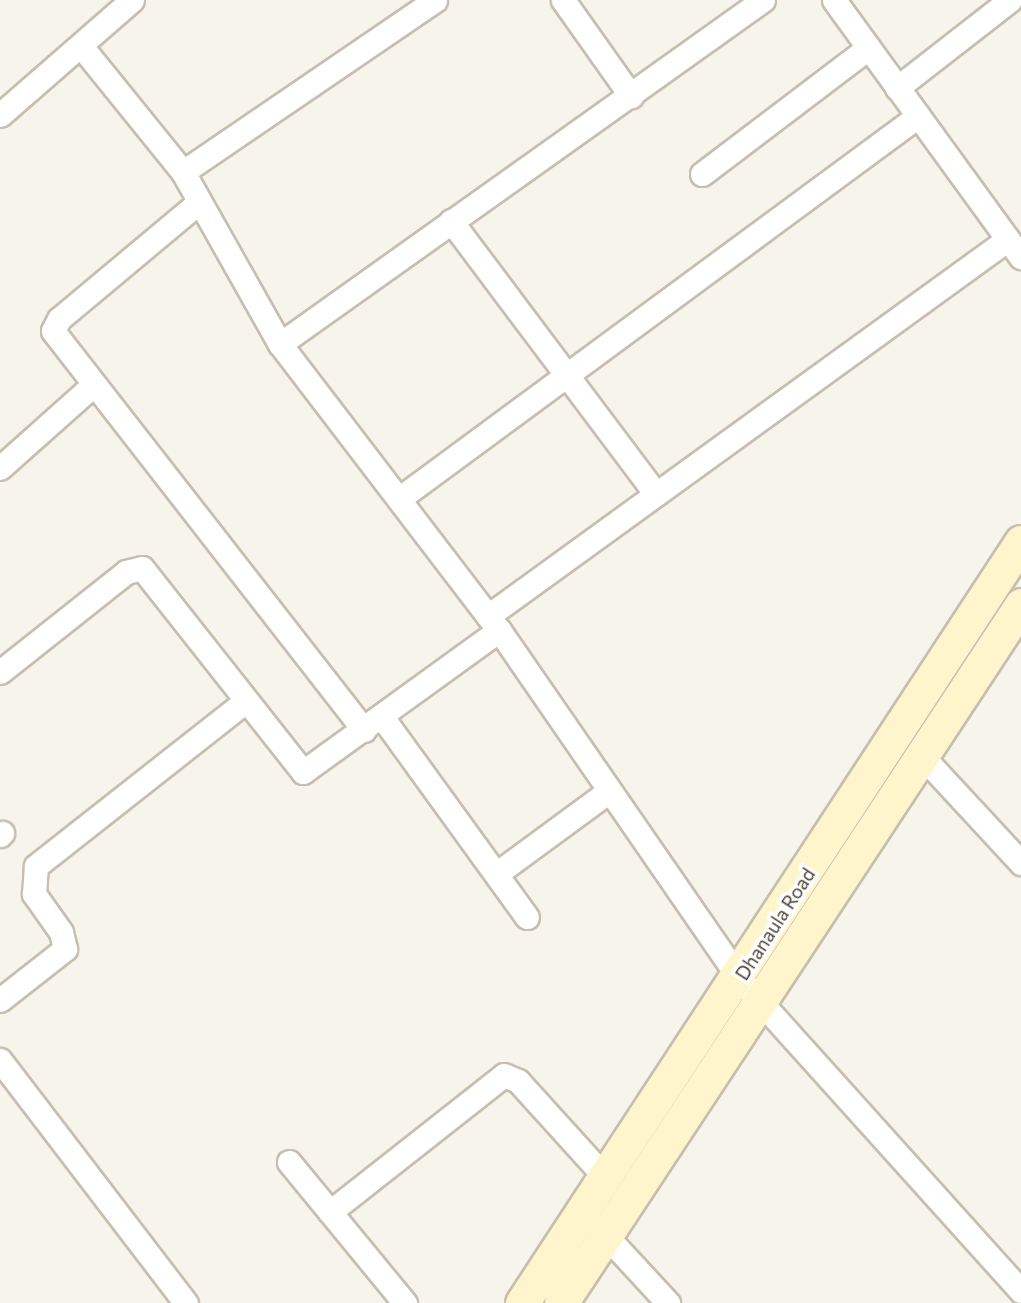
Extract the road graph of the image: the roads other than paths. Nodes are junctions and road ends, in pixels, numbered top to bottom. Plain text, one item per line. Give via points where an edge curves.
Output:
1 (132, 0) edge
2 (435, 0) edge
3 (563, 0) edge
4 (763, 0) edge
5 (834, 0) edge
6 (1010, 0) edge
7 (81, 46) junction
8 (868, 48) junction
9 (897, 88) junction
10 (631, 96) junction
11 (0, 115) edge
12 (918, 116) junction
13 (183, 172) junction
14 (702, 174) dead end
15 (199, 202) junction
16 (451, 221) junction
17 (1014, 248) edge
18 (280, 344) junction
19 (566, 376) junction
20 (92, 386) junction
21 (0, 468) edge
22 (656, 494) junction
23 (400, 498) junction
24 (1021, 542) edge
25 (1021, 605) edge
26 (494, 623) junction
27 (0, 671) edge
28 (246, 701) junction
29 (373, 724) junction
30 (922, 756) junction
31 (609, 790) junction
32 (1021, 863) edge
33 (496, 874) junction
34 (527, 917) dead end
35 (739, 978) junction
36 (0, 1000) edge
37 (760, 1003) junction
38 (0, 1060) edge
39 (289, 1162) dead end
40 (606, 1178) junction
41 (330, 1212) junction
42 (594, 1223) junction
43 (1021, 1291) edge
44 (186, 1303) edge
45 (405, 1303) edge
46 (522, 1303) edge
47 (561, 1303) edge
48 (668, 1303) edge

1 - 7 street
2 - 13 street
3 - 10 street
4 - 10 street
5 - 8 street
6 - 9 street
7 - 11 street
7 - 13 street
8 - 9 street
8 - 14 street
9 - 12 street
10 - 16 street
12 - 17 street
12 - 19 street
13 - 15 street
15 - 18 street
15 - 20 street via 54,324 57,339
16 - 18 street
16 - 19 street
17 - 22 street
18 - 23 street
19 - 22 street
19 - 23 street
20 - 21 street
20 - 29 street
22 - 26 street
23 - 26 street
24 - 35 street, Dhanaula Road
25 - 30 street, Dhanaula Road
26 - 29 street
26 - 31 street
27 - 28 street via 126,572 142,568
28 - 29 street via 303,772
28 - 36 street via 36,866 34,894 66,945
29 - 33 street
30 - 32 street
30 - 37 street, Dhanaula Road
31 - 33 street
31 - 35 street
33 - 34 street
35 - 37 street
35 - 40 street, Dhanaula Road
37 - 42 street, Dhanaula Road
37 - 43 street
38 - 44 street
39 - 41 street
40 - 41 street via 518,1081 504,1075
40 - 42 street, Dhanaula Road
41 - 45 street
42 - 46 street, Dhanaula Road
42 - 47 street, Dhanaula Road
42 - 48 street

